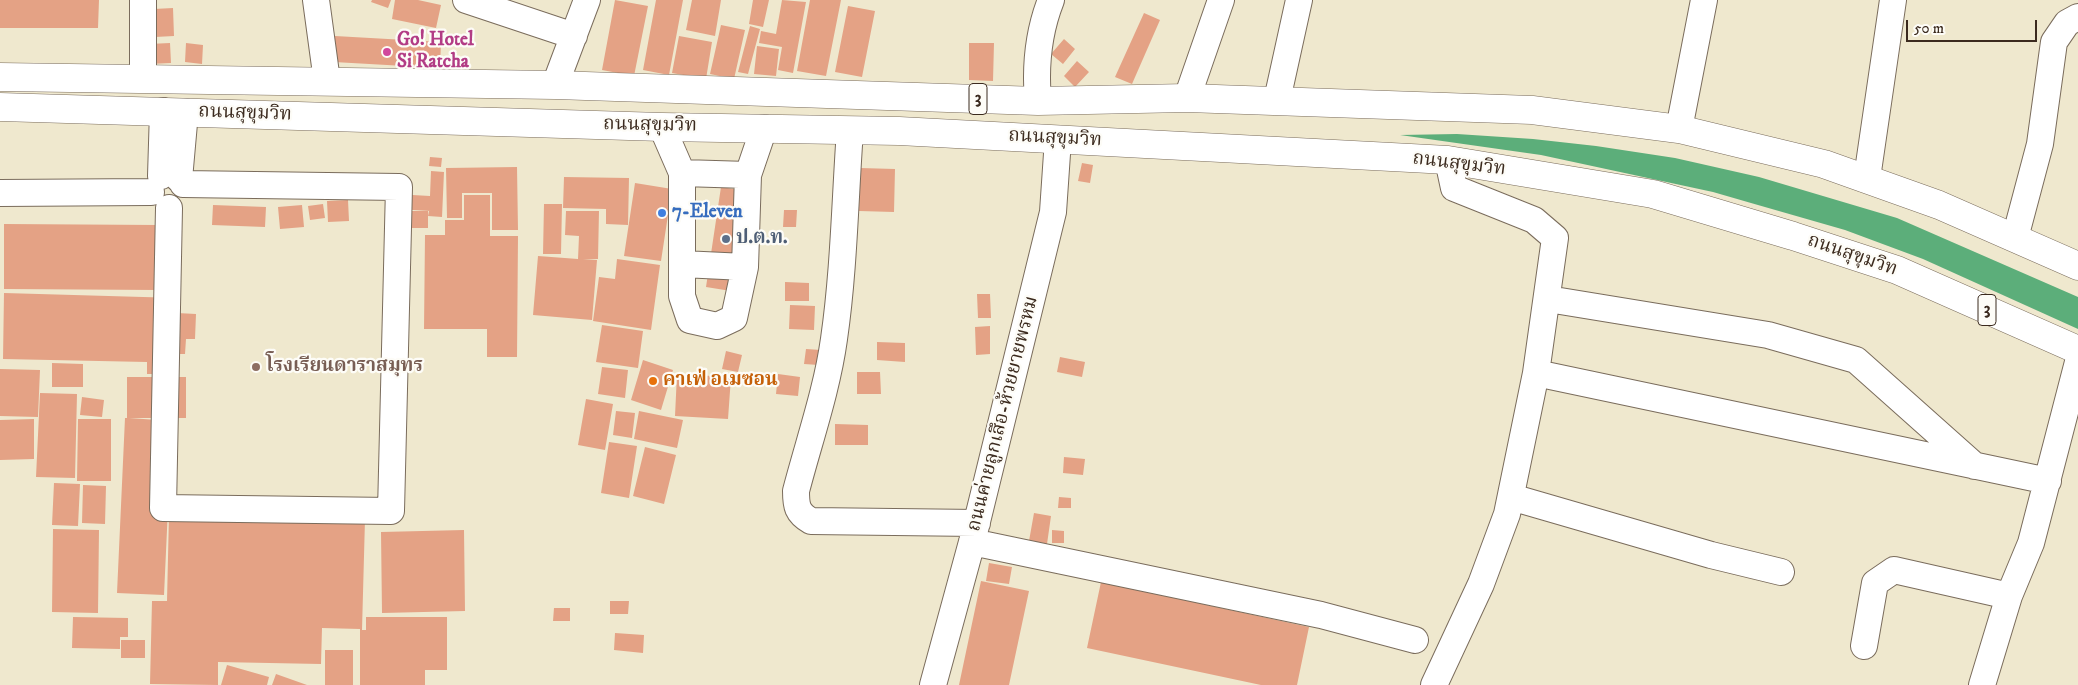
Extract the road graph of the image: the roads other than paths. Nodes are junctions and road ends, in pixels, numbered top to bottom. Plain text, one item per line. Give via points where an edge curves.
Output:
1 (143, 0) edge
2 (316, 0) edge
3 (466, 0) edge
4 (587, 0) edge
5 (1051, 0) edge
6 (1220, 0) edge
7 (1299, 0) edge
8 (1704, 0) edge
9 (1893, 0) edge
10 (2078, 17) edge
11 (574, 36) junction
12 (0, 77) edge
13 (143, 80) junction
14 (327, 81) junction
15 (555, 85) junction
16 (1187, 98) junction
17 (1277, 100) junction
18 (1038, 101) junction
19 (0, 107) edge
20 (174, 112) junction
21 (662, 127) junction
22 (764, 128) junction
23 (1679, 129) junction
24 (850, 130) junction
25 (1058, 139) junction
26 (1448, 160) junction
27 (682, 173) junction
28 (748, 175) junction
29 (1867, 178) junction
30 (169, 188) junction
31 (0, 193) edge
32 (2015, 238) junction
33 (682, 264) junction
34 (2078, 266) edge
35 (745, 267) junction
36 (1548, 299) junction
37 (2078, 350) edge
38 (2078, 362) edge
39 (1536, 373) junction
40 (1976, 466) junction
41 (2048, 481) junction
42 (1511, 497) junction
43 (975, 532) junction
44 (1782, 572) dead end
45 (2009, 596) junction
46 (1415, 640) dead end
47 (1864, 646) dead end
48 (933, 685) edge
49 (1434, 685) edge
50 (1982, 685) edge

1 - 13 street
2 - 14 street
3 - 11 street
4 - 11 street
5 - 18 street via 1038,51
6 - 16 street
7 - 17 street
8 - 23 street
9 - 29 street
10 - 32 street via 2067,22 2054,42 2040,144
11 - 15 street
12 - 13 highway, ถนนสุขุมวิท / 3
13 - 14 highway, ถนนสุขุมวิท / 3
14 - 15 highway, ถนนสุขุมวิท / 3
15 - 18 highway, ถนนสุขุมวิท / 3
16 - 17 highway, ถนนสุขุมวิท / 3
16 - 18 highway, ถนนสุขุมวิท / 3
17 - 23 highway, ถนนสุขุมวิท / 3 via 1532,110
19 - 20 highway, ถนนสุขุมวิท / 3
20 - 21 highway, ถนนสุขุมวิท / 3
20 - 30 street
21 - 22 highway, ถนนสุขุมวิท / 3
21 - 27 street
22 - 24 highway, ถนนสุขุมวิท / 3
22 - 28 street
23 - 29 highway, ถนนสุขุมวิท / 3 via 1824,164
24 - 25 highway, ถนนสุขุมวิท / 3
24 - 43 street via 834,340 796,491 798,512 811,521
25 - 26 highway, ถนนสุขุมวิท / 3
25 - 43 street, ถนนค่ายลูกเสึอ-ห้วยยายพรหม via 1053,212
26 - 36 street via 1454,188 1534,220 1555,238
26 - 37 highway, ถนนสุขุมวิท / 3 via 1653,194 1793,236 1897,270
27 - 28 street
27 - 33 street
28 - 35 street
29 - 32 highway, ถนนสุขุมวิท / 3
30 - 30 street via 400,187 391,511 163,508
30 - 31 street
32 - 34 highway, ถนนสุขุมวิท / 3
33 - 35 street
33 - 35 street via 682,296 690,320 717,326 734,318
36 - 39 street
36 - 40 street via 1768,335 1856,360
38 - 41 street
39 - 40 street
39 - 42 street
40 - 41 street
41 - 45 street via 2031,543
42 - 44 street
42 - 49 street via 1481,584
43 - 46 street
43 - 48 street, ถนนค่ายลูกเสึอ-ห้วยยายพรหม
45 - 47 street via 1894,570 1874,583
45 - 50 street

